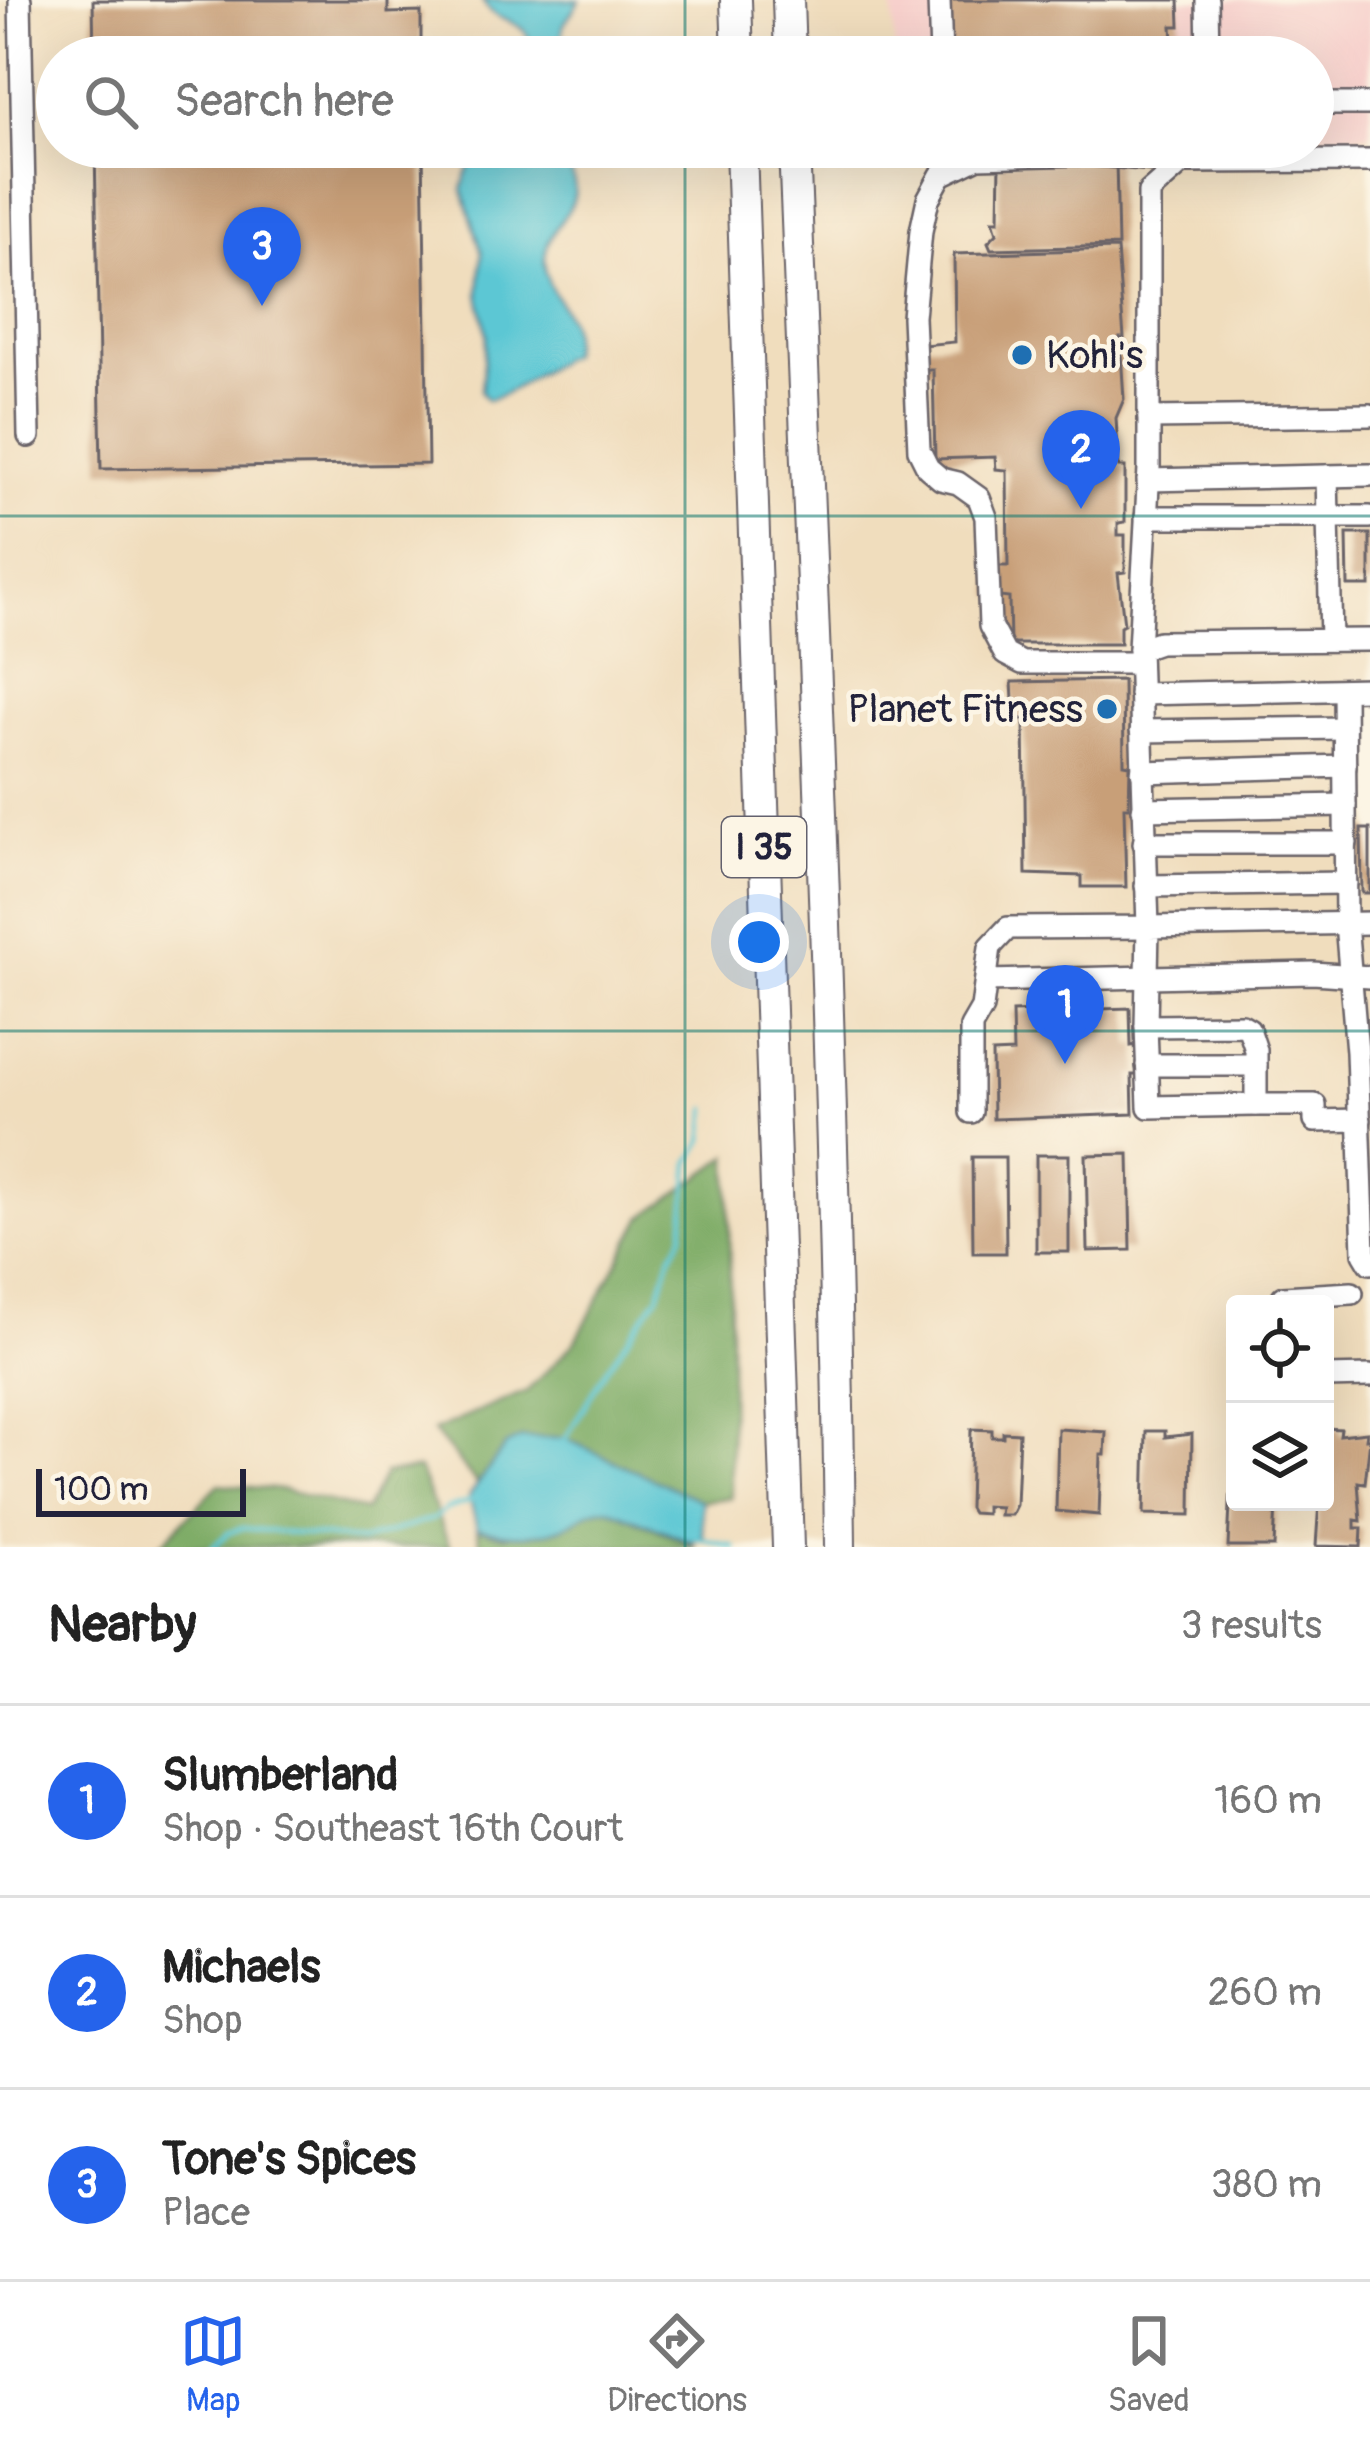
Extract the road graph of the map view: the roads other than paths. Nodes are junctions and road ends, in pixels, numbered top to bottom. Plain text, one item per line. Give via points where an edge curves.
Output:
1 (20, 0) edge
2 (736, 0) edge
3 (788, 0) edge
4 (939, 0) edge
5 (1207, 0) edge
6 (737, 36) edge
7 (789, 36) edge
8 (940, 36) edge
9 (1208, 36) edge
10 (1334, 104) edge
11 (1370, 104) edge
12 (1334, 160) edge
13 (1370, 161) edge
14 (742, 168) edge
15 (795, 168) edge
16 (954, 168) edge
17 (1172, 168) edge
18 (1370, 415) edge
19 (1149, 418) junction
20 (29, 436) dead end
21 (1370, 475) edge
22 (1327, 476) junction
23 (1148, 480) junction
24 (1146, 517) junction
25 (1328, 517) junction
26 (1370, 517) edge
27 (1331, 640) junction
28 (1370, 640) edge
29 (1139, 656) junction
30 (1370, 689) edge
31 (1344, 690) junction
32 (1140, 694) junction
33 (1344, 728) junction
34 (1141, 731) junction
35 (1345, 766) junction
36 (1142, 772) junction
37 (1345, 805) junction
38 (1143, 808) junction
39 (1144, 843) junction
40 (1346, 843) junction
41 (1346, 884) junction
42 (1146, 886) junction
43 (1346, 923) junction
44 (1370, 923) edge
45 (1148, 927) junction
46 (1144, 977) junction
47 (1360, 977) edge
48 (986, 981) junction
49 (1145, 1026) junction
50 (1362, 1031) edge
51 (1148, 1065) junction
52 (1256, 1065) junction
53 (1256, 1105) junction
54 (971, 1112) dead end
55 (1363, 1128) edge
56 (1366, 1170) edge
57 (1369, 1263) edge
58 (1361, 1294) edge
59 (1370, 1376) edge
60 (1334, 1377) edge
61 (788, 1547) edge
62 (840, 1547) edge

1 - 20 street
2 - 6 highway
3 - 7 highway
4 - 8 street
5 - 9 street
10 - 11 street
12 - 13 street
14 - 61 highway, I 35
15 - 62 highway, I 35
16 - 29 street via 928,199 913,317 919,450 940,479 979,498 990,626 1011,659
17 - 19 street via 1149,192
18 - 19 street
19 - 23 street
21 - 22 street
22 - 23 street
22 - 25 street
23 - 24 street
24 - 25 street
24 - 29 street
25 - 26 street
25 - 27 street
27 - 28 street
27 - 29 street via 1159,642
29 - 32 street
30 - 31 street
31 - 32 street
31 - 33 street
32 - 34 street
33 - 34 street
33 - 35 street
34 - 36 street
35 - 36 street
35 - 37 street
36 - 38 street
37 - 38 street
37 - 40 street
38 - 39 street
39 - 40 street
39 - 42 street
40 - 41 street
41 - 42 street
41 - 43 street
42 - 45 street
43 - 44 street
43 - 45 street
43 - 47 street
45 - 46 street
45 - 48 street via 1008,928 990,947
46 - 47 street
46 - 48 street
46 - 49 street
47 - 50 street
48 - 54 street via 971,1027
49 - 51 street
49 - 52 street via 1242,1025 1254,1036
50 - 55 street
51 - 52 street
51 - 53 street via 1149,1107
52 - 53 street
53 - 55 street via 1315,1105 1315,1120
55 - 56 street
56 - 57 street
57 - 58 street via 1353,1282
59 - 60 street

